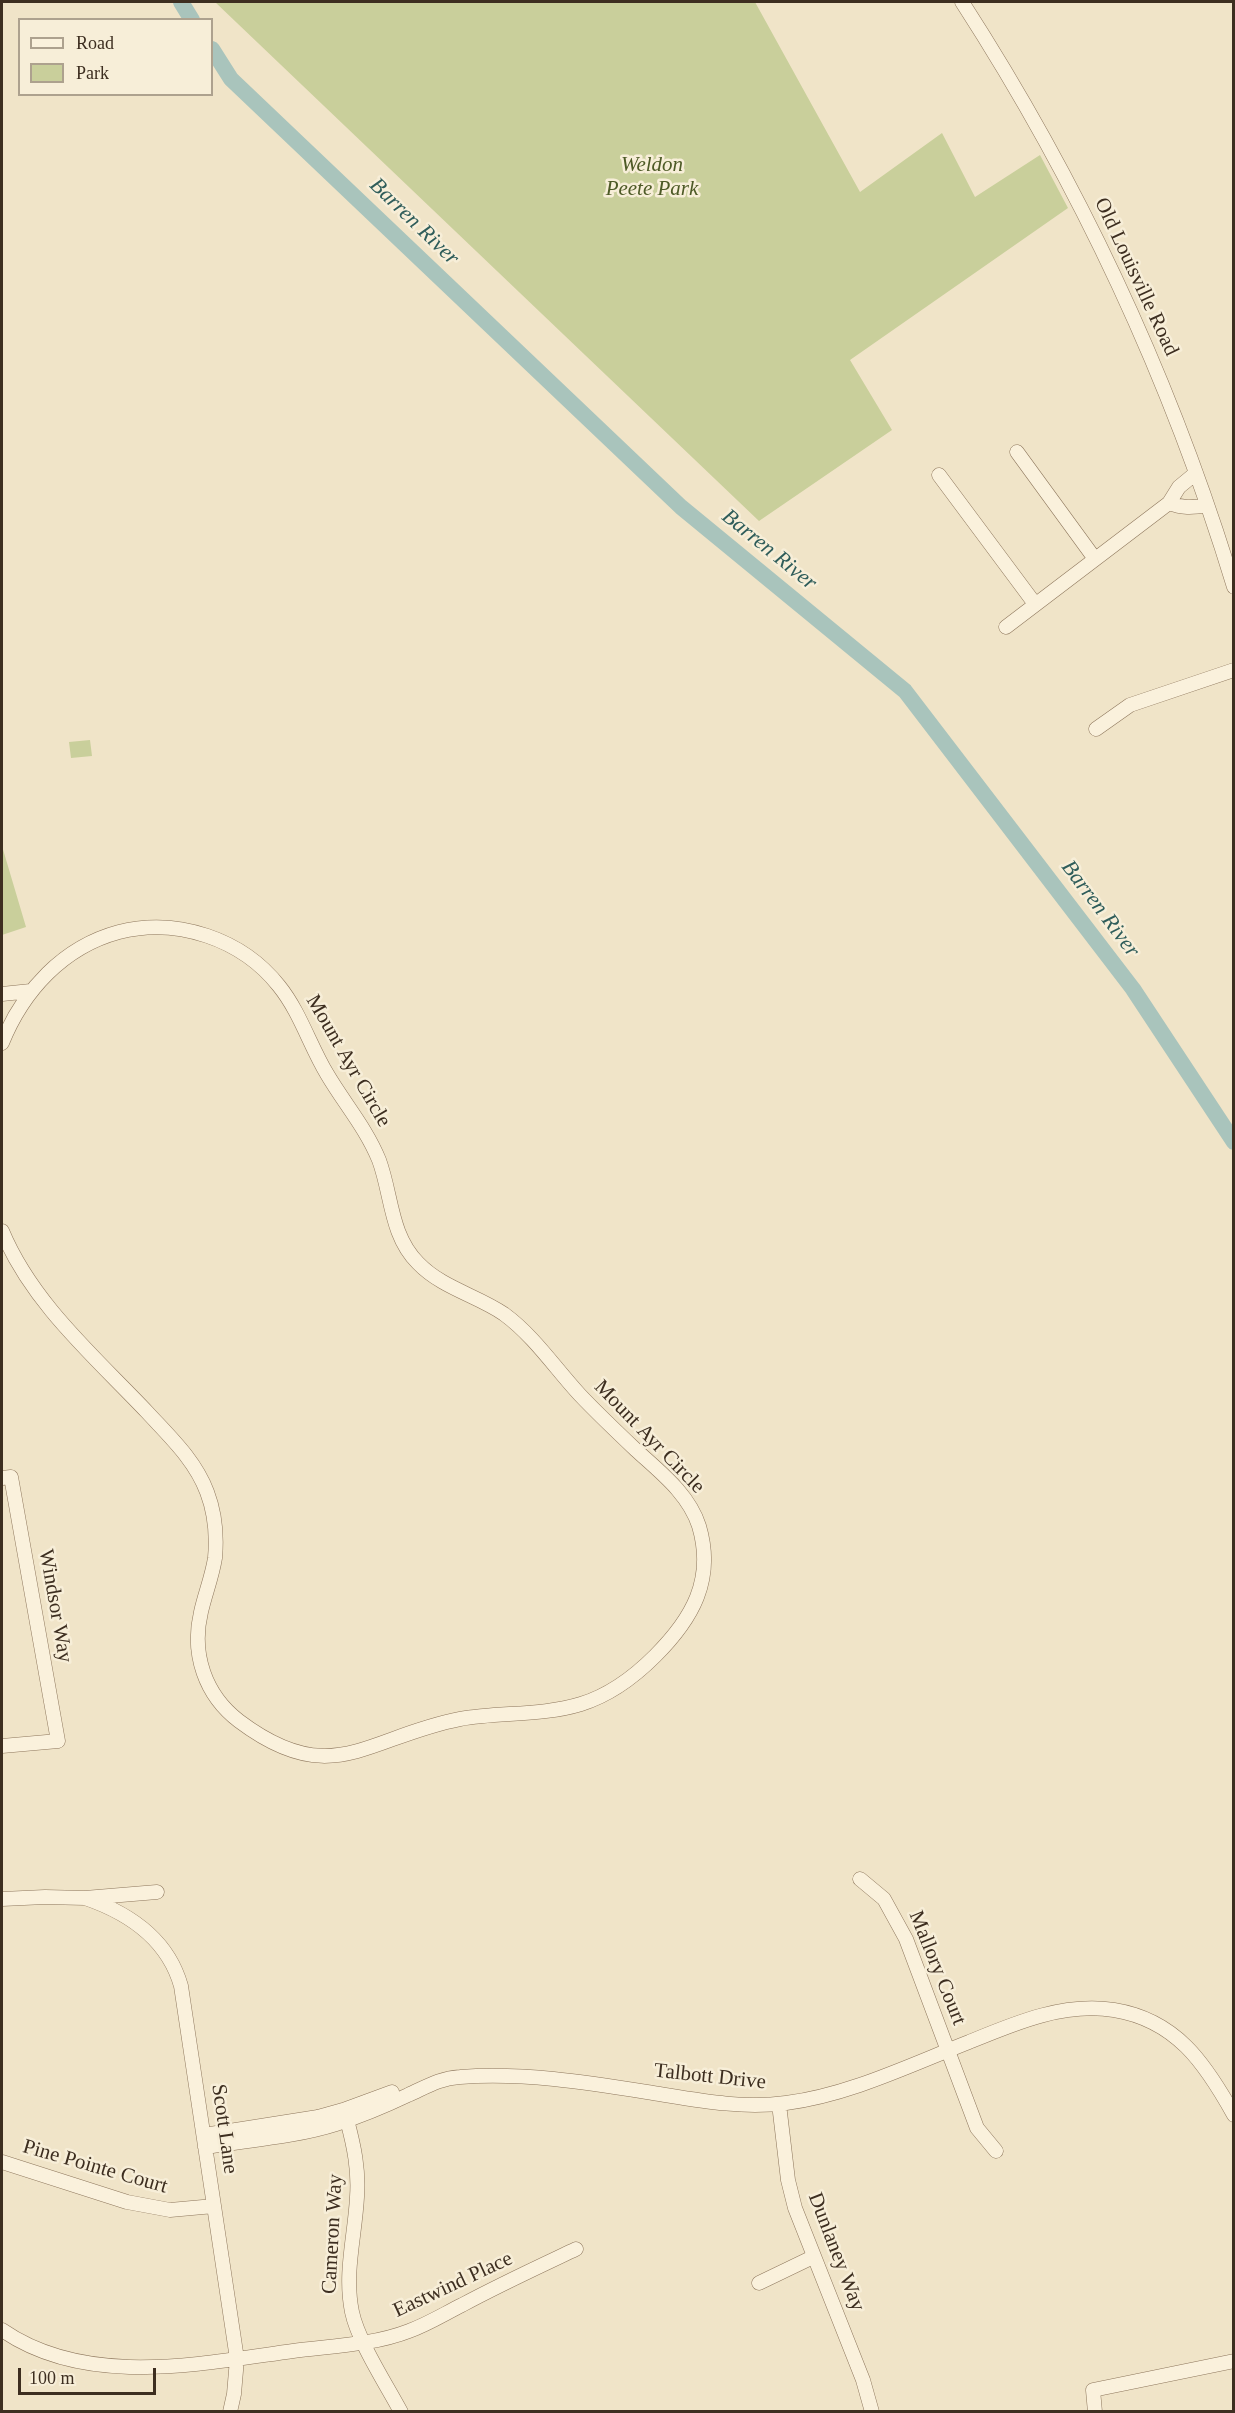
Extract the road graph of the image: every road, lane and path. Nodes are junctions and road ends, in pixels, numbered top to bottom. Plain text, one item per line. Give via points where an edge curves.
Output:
1 (962, 2) edge
2 (1017, 452) dead end
3 (1196, 473) junction
4 (939, 475) dead end
5 (1169, 503) junction
6 (1207, 505) junction
7 (1095, 559) junction
8 (1233, 587) edge
9 (1035, 604) junction
10 (1006, 627) dead end
11 (1233, 670) edge
12 (1096, 729) dead end
13 (31, 991) junction
14 (2, 994) edge
15 (2, 1043) edge
16 (2, 1231) edge
17 (6, 1478) edge
18 (2, 1746) edge
19 (860, 1879) dead end
20 (157, 1892) dead end
21 (85, 1898) junction
22 (2, 1899) edge
23 (948, 2050) junction
24 (432, 2083) junction
25 (779, 2104) junction
26 (1233, 2115) edge
27 (347, 2120) junction
28 (204, 2141) junction
29 (996, 2151) dead end
30 (2, 2162) edge
31 (214, 2206) junction
32 (576, 2249) dead end
33 (813, 2257) junction
34 (759, 2283) dead end
35 (2, 2330) edge
36 (364, 2342) junction
37 (237, 2359) junction
38 (1233, 2361) edge
39 (230, 2412) edge
40 (401, 2412) edge
41 (872, 2412) edge
42 (1095, 2412) edge

1 - 3 street, Old Louisville Road via 1036,124 1091,227 1143,338
2 - 7 street
3 - 5 street via 1179,487
3 - 6 street, Old Louisville Road
4 - 9 street
5 - 6 street via 1192,508
5 - 7 street
6 - 8 street, Old Louisville Road
7 - 9 street
9 - 10 street
11 - 12 street via 1130,705
13 - 14 street
13 - 15 street, Mount Ayr Circle
13 - 16 street, Mount Ayr Circle via 60,962 84,946 115,933 142,928 185,930 212,938 241,952 267,973 287,998 325,1072 370,1141 383,1172 394,1222 410,1254 436,1279 498,1311 518,1326 594,1410 687,1501 699,1528 704,1558 700,1591 686,1621 630,1678 577,1706 460,1719 344,1755 299,1752 271,1740 244,1724 220,1702 198,1658 198,1625 216,1542 213,1509 200,1477 173,1440 46,1305 22,1272
17 - 18 street, Windsor Way via 58,1741
19 - 23 street, Mallory Court via 884,1899 901,1929
20 - 21 street, Scott Lane
21 - 22 street, Scott Lane
21 - 28 street, Scott Lane via 142,1928 173,1964 183,1997
23 - 25 street, Talbott Drive via 850,2087
23 - 26 street, Talbott Drive via 1062,2011 1096,2008 1129,2013 1158,2025 1182,2042 1203,2064
23 - 29 street, Mallory Court via 977,2128
24 - 25 street, Talbott Drive via 459,2077 526,2078 717,2102
24 - 27 street, Talbott Drive
24 - 28 street via 400,2089 318,2117
25 - 33 street, Dunlaney Way via 788,2180
27 - 28 street, Talbott Drive via 314,2129
27 - 36 street, Cameron Way via 358,2173 349,2265 350,2299
28 - 31 street, Scott Lane
30 - 31 street, Pine Pointe Court via 127,2202 170,2210
31 - 37 street, Scott Lane
32 - 36 street, Eastwind Place via 441,2318
33 - 34 street
33 - 41 street, Dunlaney Way
35 - 37 street, Eastwind Place via 70,2360 126,2368
36 - 37 street, Eastwind Place
36 - 40 street, Cameron Way
37 - 39 street, Scott Lane
38 - 42 street via 1093,2390

